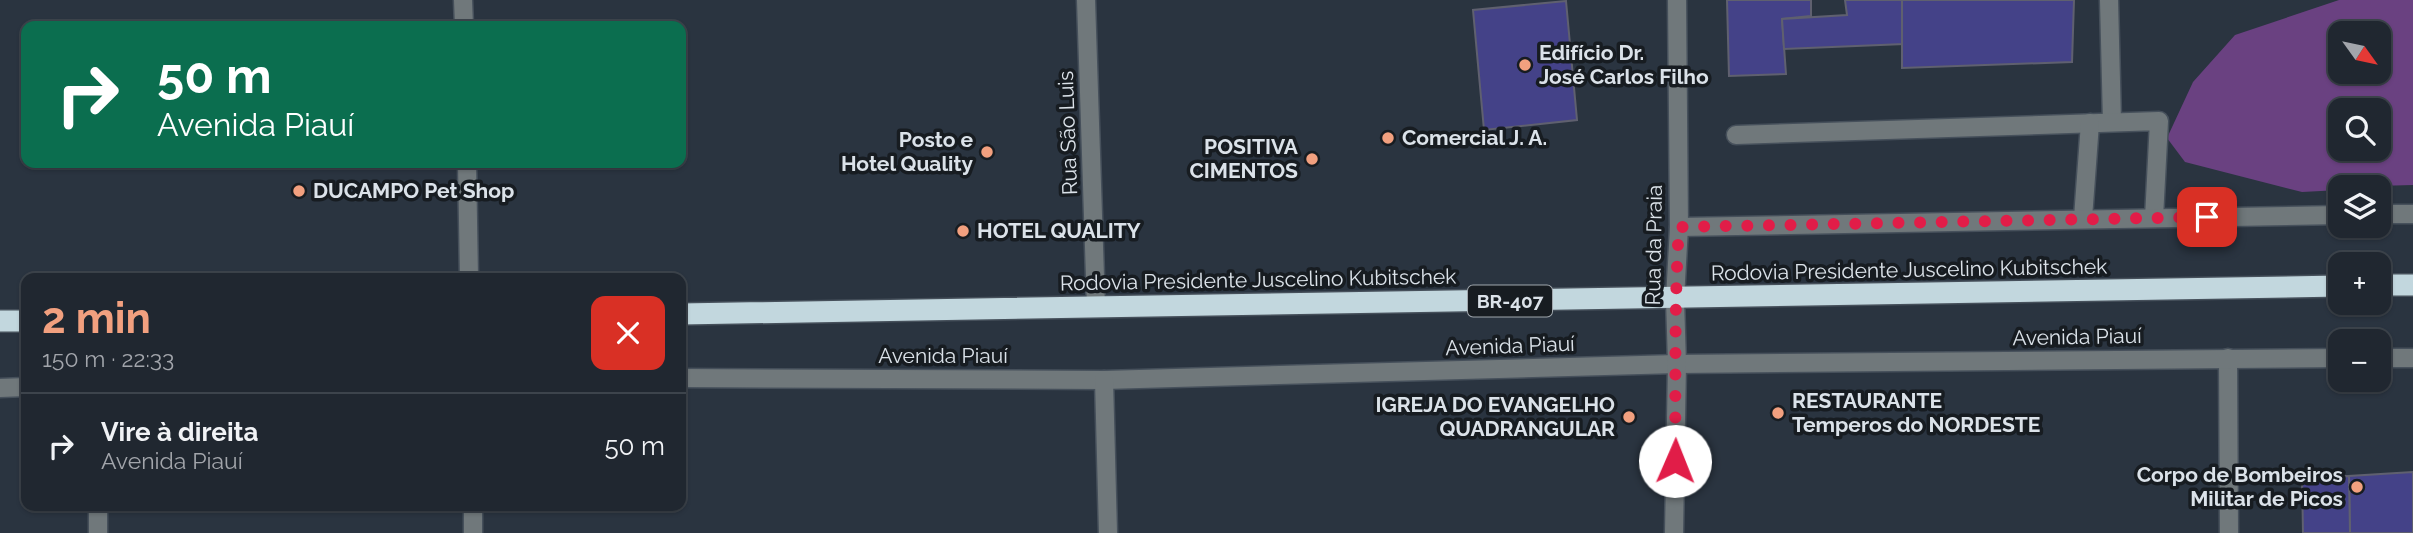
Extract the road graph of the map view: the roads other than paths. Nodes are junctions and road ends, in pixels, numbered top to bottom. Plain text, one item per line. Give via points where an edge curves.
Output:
1 (463, 0) edge
2 (1086, 0) edge
3 (1678, 0) edge
4 (2109, 0) edge
5 (464, 21) edge
6 (2112, 122) junction
7 (2090, 123) junction
8 (1736, 135) dead end
9 (467, 168) edge
10 (2391, 214) edge
11 (2413, 214) edge
12 (2328, 215) edge
13 (2083, 218) junction
14 (2154, 218) junction
15 (1679, 227) junction
16 (469, 273) edge
17 (2391, 285) edge
18 (2413, 285) edge
19 (2328, 286) edge
20 (1675, 299) junction
21 (1096, 307) junction
22 (686, 314) edge
23 (0, 321) edge
24 (21, 321) edge
25 (2228, 358) junction
26 (2328, 358) edge
27 (2391, 358) edge
28 (2413, 358) edge
29 (1677, 364) junction
30 (686, 378) edge
31 (1104, 380) junction
32 (21, 387) edge
33 (0, 388) edge
34 (98, 511) edge
35 (473, 511) edge
36 (99, 533) edge
37 (473, 533) edge
38 (1108, 533) edge
39 (1674, 533) edge
40 (2230, 533) edge

1 - 5 street
2 - 21 street, Rua São Luis
3 - 15 street, Rua da Praia
4 - 6 street
6 - 7 street
6 - 14 street via 2159,121
7 - 8 street
7 - 13 street
9 - 16 street
10 - 11 street
12 - 14 street
13 - 14 street
13 - 15 street
15 - 20 street, Rua da Praia
17 - 18 highway
19 - 20 highway, Rodovia Presidente Juscelino Kubitschek / BR-407
20 - 21 highway, Rodovia Presidente Juscelino Kubitschek / BR-407
20 - 29 street, Rua da Praia
21 - 22 highway, Rodovia Presidente Juscelino Kubitschek / BR-407
23 - 24 highway
25 - 26 street, Avenida Piauí
25 - 29 street, Avenida Piauí
25 - 40 street
27 - 28 street
29 - 31 street, Avenida Piauí
29 - 39 street, Rua da Praia
30 - 31 street, Avenida Piauí
31 - 38 street
32 - 33 street
34 - 36 street
35 - 37 street

